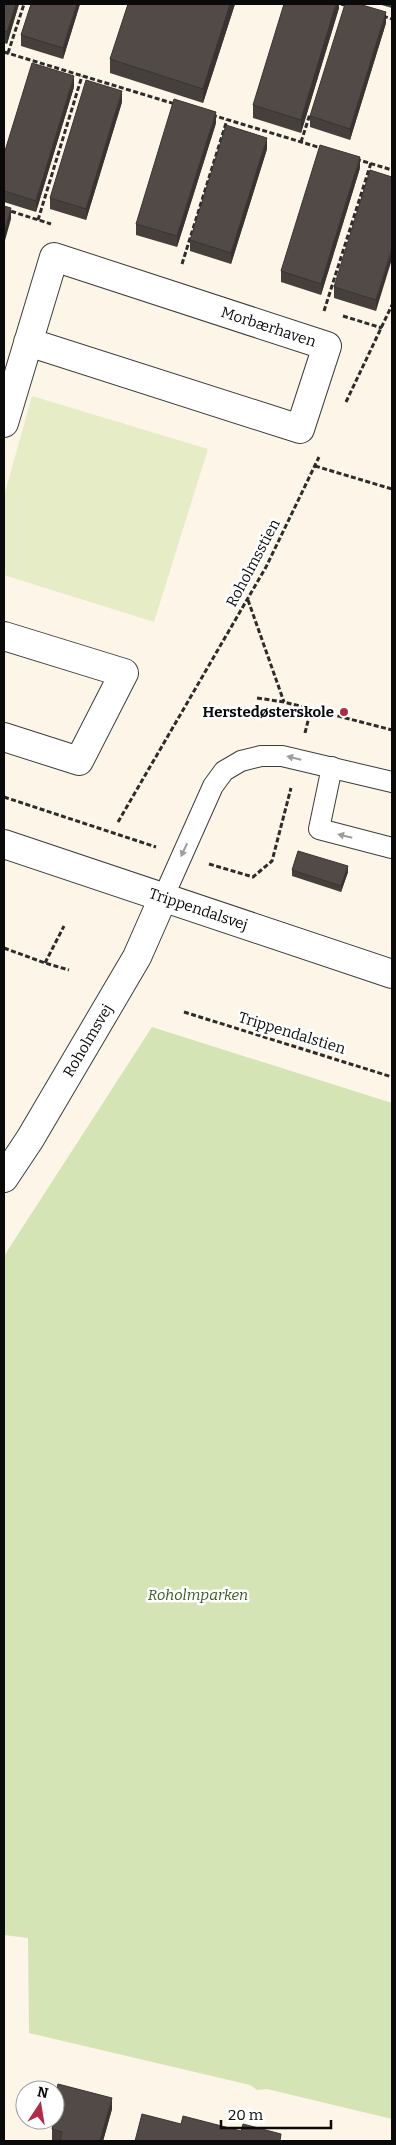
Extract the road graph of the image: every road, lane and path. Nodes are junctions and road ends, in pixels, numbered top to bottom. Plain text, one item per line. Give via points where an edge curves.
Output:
1 (24, 4) edge
2 (341, 4) edge
3 (346, 5) junction
4 (355, 8) edge
5 (374, 13) edge
6 (343, 14) edge
7 (392, 19) edge
8 (6, 52) edge
9 (82, 76) junction
10 (182, 106) edge
11 (313, 106) edge
12 (209, 114) edge
13 (227, 120) junction
14 (302, 142) junction
15 (327, 150) edge
16 (353, 158) edge
17 (371, 163) junction
18 (392, 170) edge
19 (38, 220) dead end
20 (171, 295) junction
21 (392, 305) edge
22 (28, 342) junction
23 (313, 342) junction
24 (344, 405) dead end
25 (4, 423) edge
26 (323, 448) dead end
27 (315, 466) junction
28 (392, 489) edge
29 (247, 599) junction
30 (4, 636) edge
31 (257, 698) dead end
32 (284, 702) junction
33 (311, 709) junction
34 (392, 730) edge
35 (4, 737) edge
36 (298, 760) junction
37 (332, 768) junction
38 (392, 782) edge
39 (4, 797) edge
40 (118, 822) dead end
41 (4, 844) edge
42 (392, 848) edge
43 (182, 855) junction
44 (163, 898) junction
45 (64, 926) dead end
46 (4, 948) edge
47 (45, 963) junction
48 (69, 970) dead end
49 (392, 974) edge
50 (184, 1012) dead end
51 (392, 1077) edge
52 (4, 1178) edge

1 - 8 path
2 - 3 path
3 - 4 path
3 - 6 path
5 - 7 path
8 - 9 path
9 - 10 path
9 - 19 path
11 - 14 path
12 - 13 path
13 - 14 path
13 - 20 path
14 - 15 path
16 - 17 path
17 - 18 path
17 - 23 path
20 - 22 street, Morbærhaven via 54,257
20 - 23 street, Morbærhaven
21 - 24 path
22 - 23 street, Morbærhaven via 300,429 327,346
22 - 25 street, Morbærhaven
26 - 27 path, Roholmsstien
27 - 28 path
27 - 29 path, Roholmsstien
29 - 32 path
29 - 40 path, Roholmsstien
30 - 35 street via 124,673 79,761
31 - 32 path
32 - 33 path
33 - 34 path
33 - 36 path
36 - 37 lane
36 -> 43 lane via 261,756 241,761 224,771 213,786
36 - 43 path via 272,861 252,876
37 - 38 lane
42 -> 37 lane via 319,829
39 - 43 path
41 - 44 street, Trippendalsvej
43 - 44 lane
44 - 49 street, Trippendalsvej
44 - 52 street, Roholmsvej via 137,957
45 - 47 path
46 - 47 path
47 - 48 path
50 - 51 path, Trippendalstien

